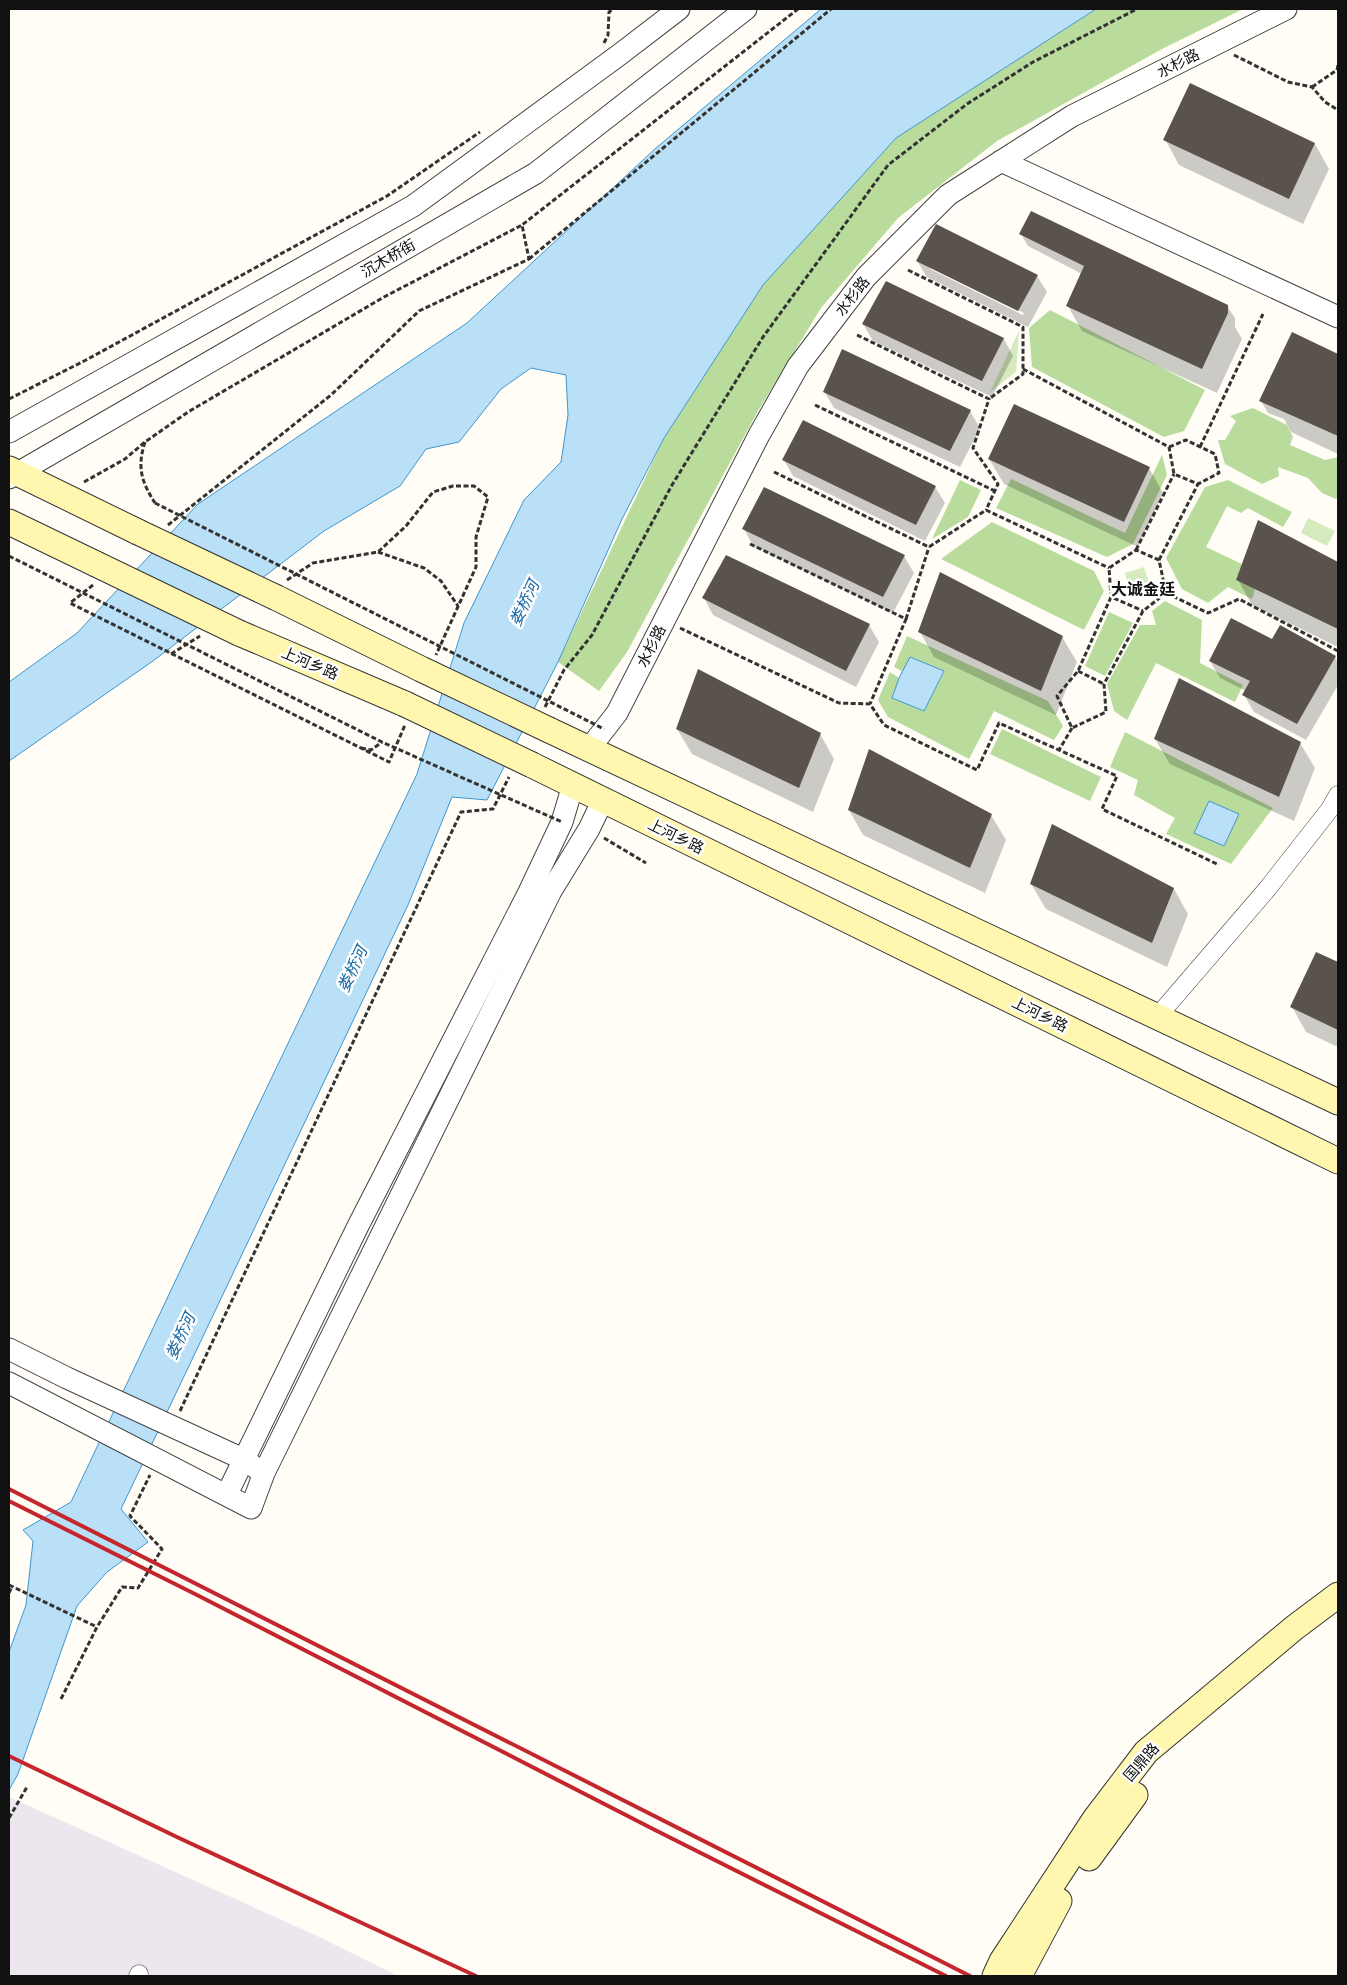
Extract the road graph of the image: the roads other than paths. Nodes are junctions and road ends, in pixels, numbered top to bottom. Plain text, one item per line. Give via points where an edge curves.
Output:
1 (678, 9) edge
2 (1286, 9) edge
3 (737, 11) edge
4 (1001, 161) junction
5 (1338, 317) edge
6 (9, 432) edge
7 (11, 473) edge
8 (9, 522) edge
9 (589, 749) junction
10 (573, 785) junction
11 (1338, 794) edge
12 (604, 800) junction
13 (1157, 1017) junction
14 (1338, 1102) edge
15 (1338, 1161) edge
16 (9, 1349) edge
17 (9, 1383) edge
18 (245, 1460) junction
19 (264, 1473) junction
20 (227, 1494) junction
21 (1338, 1595) edge
22 (1338, 1616) edge
23 (995, 1976) edge
24 (1019, 1976) edge

1 - 6 street via 413,206
2 - 4 street, 水杉路 via 1072,116
3 - 7 street, 沉木桥街 via 536,173
4 - 5 street
4 - 9 street, 水杉路 via 948,195 866,277 798,366 759,435 617,713
7 - 9 main road, bridge via 150,531 279,591 545,721
8 - 10 main road, 上河乡路, bridge via 99,572 406,711 521,770
9 - 13 main road
10 - 12 main road, 上河乡路
10 - 18 street via 562,822 529,892 358,1226
11 - 13 street via 1330,809 1268,888
12 - 15 main road, 上河乡路
12 - 19 street via 551,891
13 - 14 main road
16 - 18 street
17 - 20 street
18 - 19 street
18 - 20 street
19 - 20 street via 251,1508
21 - 23 main road, 国鼎路 via 1146,1752 1095,1819
22 - 24 main road, 国鼎路 via 1264,1670 1157,1764 1059,1900

